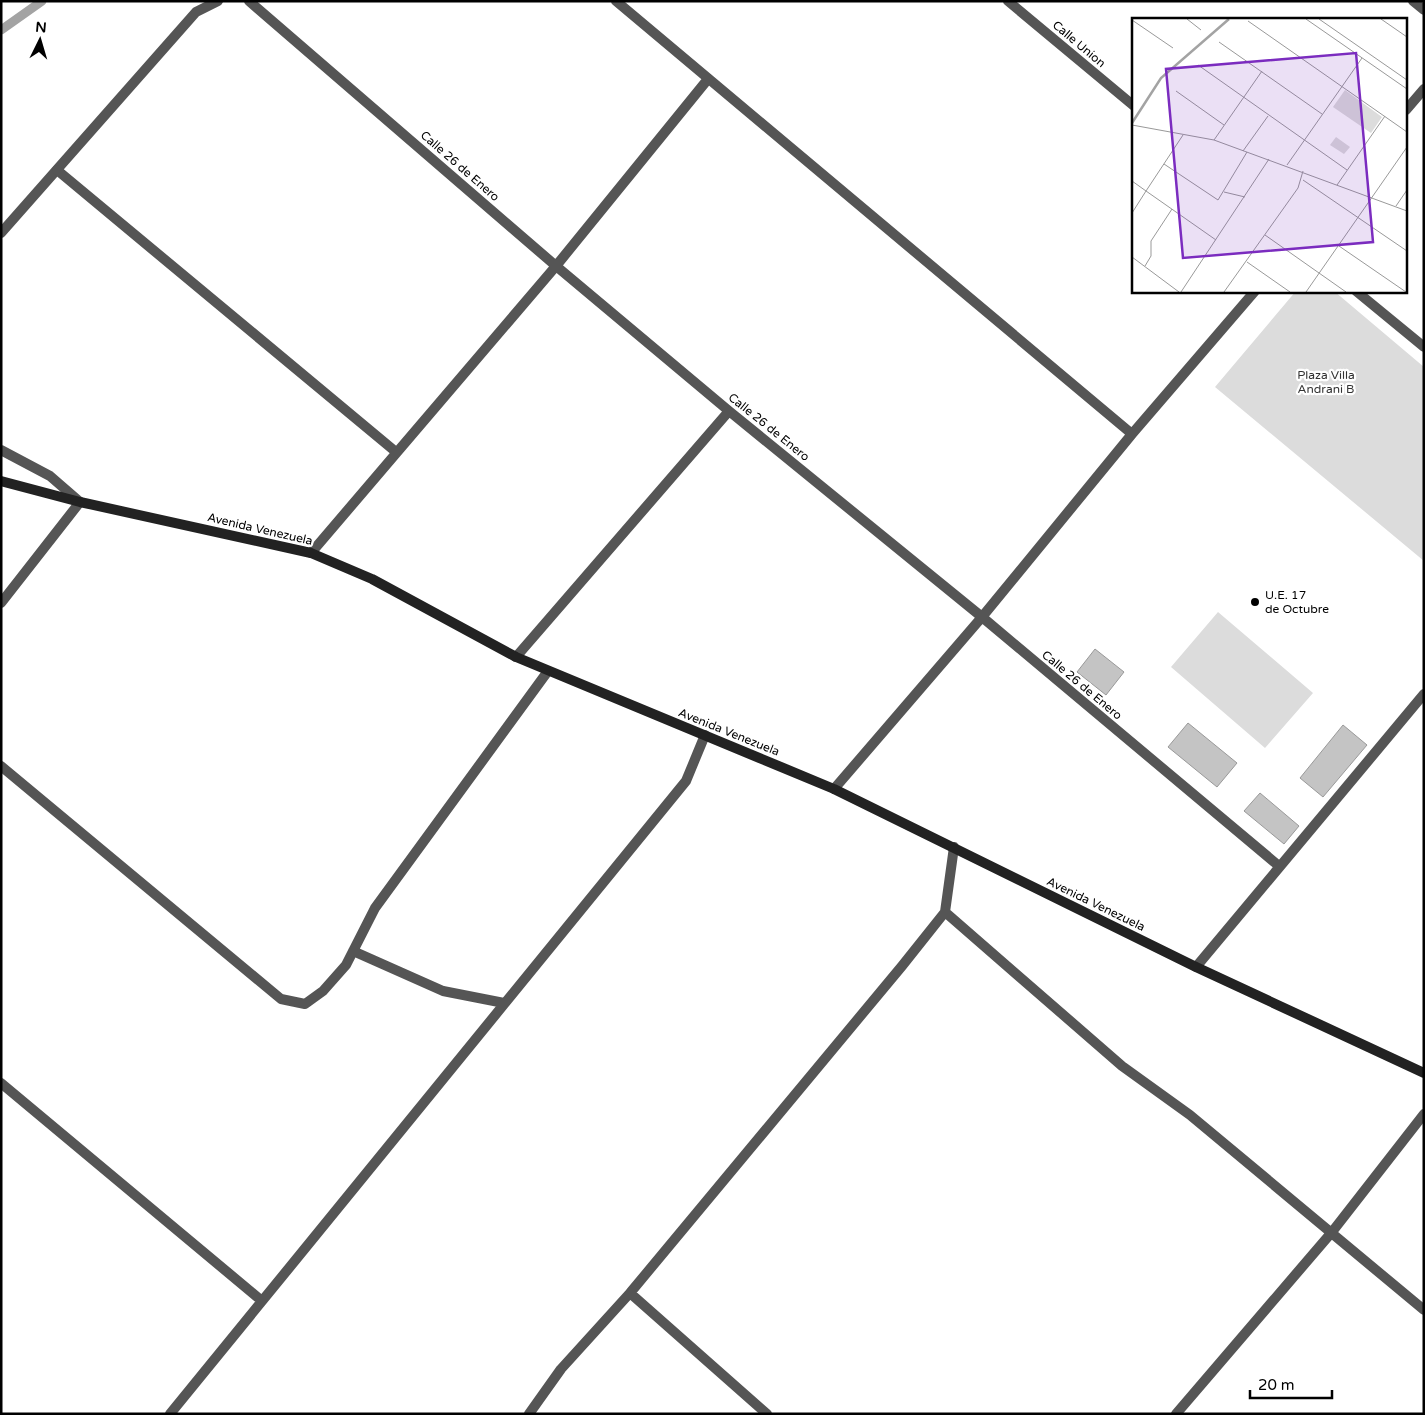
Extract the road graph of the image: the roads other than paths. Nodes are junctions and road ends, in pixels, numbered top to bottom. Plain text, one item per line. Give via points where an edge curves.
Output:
1 (218, 1) edge
2 (248, 1) edge
3 (616, 1) edge
4 (1008, 1) edge
5 (1413, 1) edge
6 (1424, 10) edge
7 (708, 79) junction
8 (1424, 89) edge
9 (1132, 104) edge
10 (1408, 108) edge
11 (57, 170) junction
12 (1, 232) edge
13 (556, 266) junction
14 (1254, 292) edge
15 (1357, 292) edge
16 (1424, 347) edge
17 (729, 412) junction
18 (1132, 434) junction
19 (1, 450) edge
20 (396, 452) junction
21 (1, 481) edge
22 (80, 502) junction
23 (311, 553) junction
24 (1, 603) edge
25 (982, 617) junction
26 (516, 657) junction
27 (548, 671) junction
28 (1424, 694) edge
29 (706, 735) junction
30 (1, 766) edge
31 (834, 788) junction
32 (954, 847) junction
33 (1279, 866) junction
34 (945, 912) junction
35 (353, 951) junction
36 (1196, 967) junction
37 (504, 1003) junction
38 (1424, 1073) edge
39 (1, 1083) edge
40 (1424, 1114) edge
41 (1332, 1232) junction
42 (630, 1293) junction
43 (262, 1301) junction
44 (1424, 1310) edge
45 (170, 1414) edge
46 (529, 1414) edge
47 (767, 1414) edge
48 (1176, 1414) edge

1 - 11 street via 196,12
2 - 13 street, Calle 26 de Enero
3 - 7 street
4 - 9 street, Calle Union
5 - 6 street
7 - 13 street
7 - 18 street
8 - 10 street
11 - 12 street
11 - 20 street
13 - 17 street, Calle 26 de Enero
13 - 20 street
14 - 18 street
15 - 16 street
17 - 25 street, Calle 26 de Enero
17 - 26 street
18 - 25 street
19 - 22 street via 50,476
20 - 23 street
21 - 22 street, Avenida Venezuela
22 - 23 street, Avenida Venezuela
22 - 24 street
23 - 26 street, Avenida Venezuela via 372,579
25 - 31 street
25 - 33 street, Calle 26 de Enero
26 - 27 street, Avenida Venezuela
27 - 29 street, Avenida Venezuela
27 - 35 street via 375,908
28 - 33 street
29 - 31 street, Avenida Venezuela
29 - 37 street via 686,780
30 - 35 street via 281,999 305,1004 323,991 346,965
31 - 32 street, Avenida Venezuela
32 - 34 street
32 - 36 street, Avenida Venezuela
33 - 36 street
34 - 41 street via 1122,1066 1190,1115
34 - 42 street
35 - 37 street via 443,991
36 - 38 street, Avenida Venezuela
37 - 43 street
39 - 43 street
40 - 41 street
41 - 44 street
41 - 48 street
42 - 46 street via 561,1369
42 - 47 street
43 - 45 street

